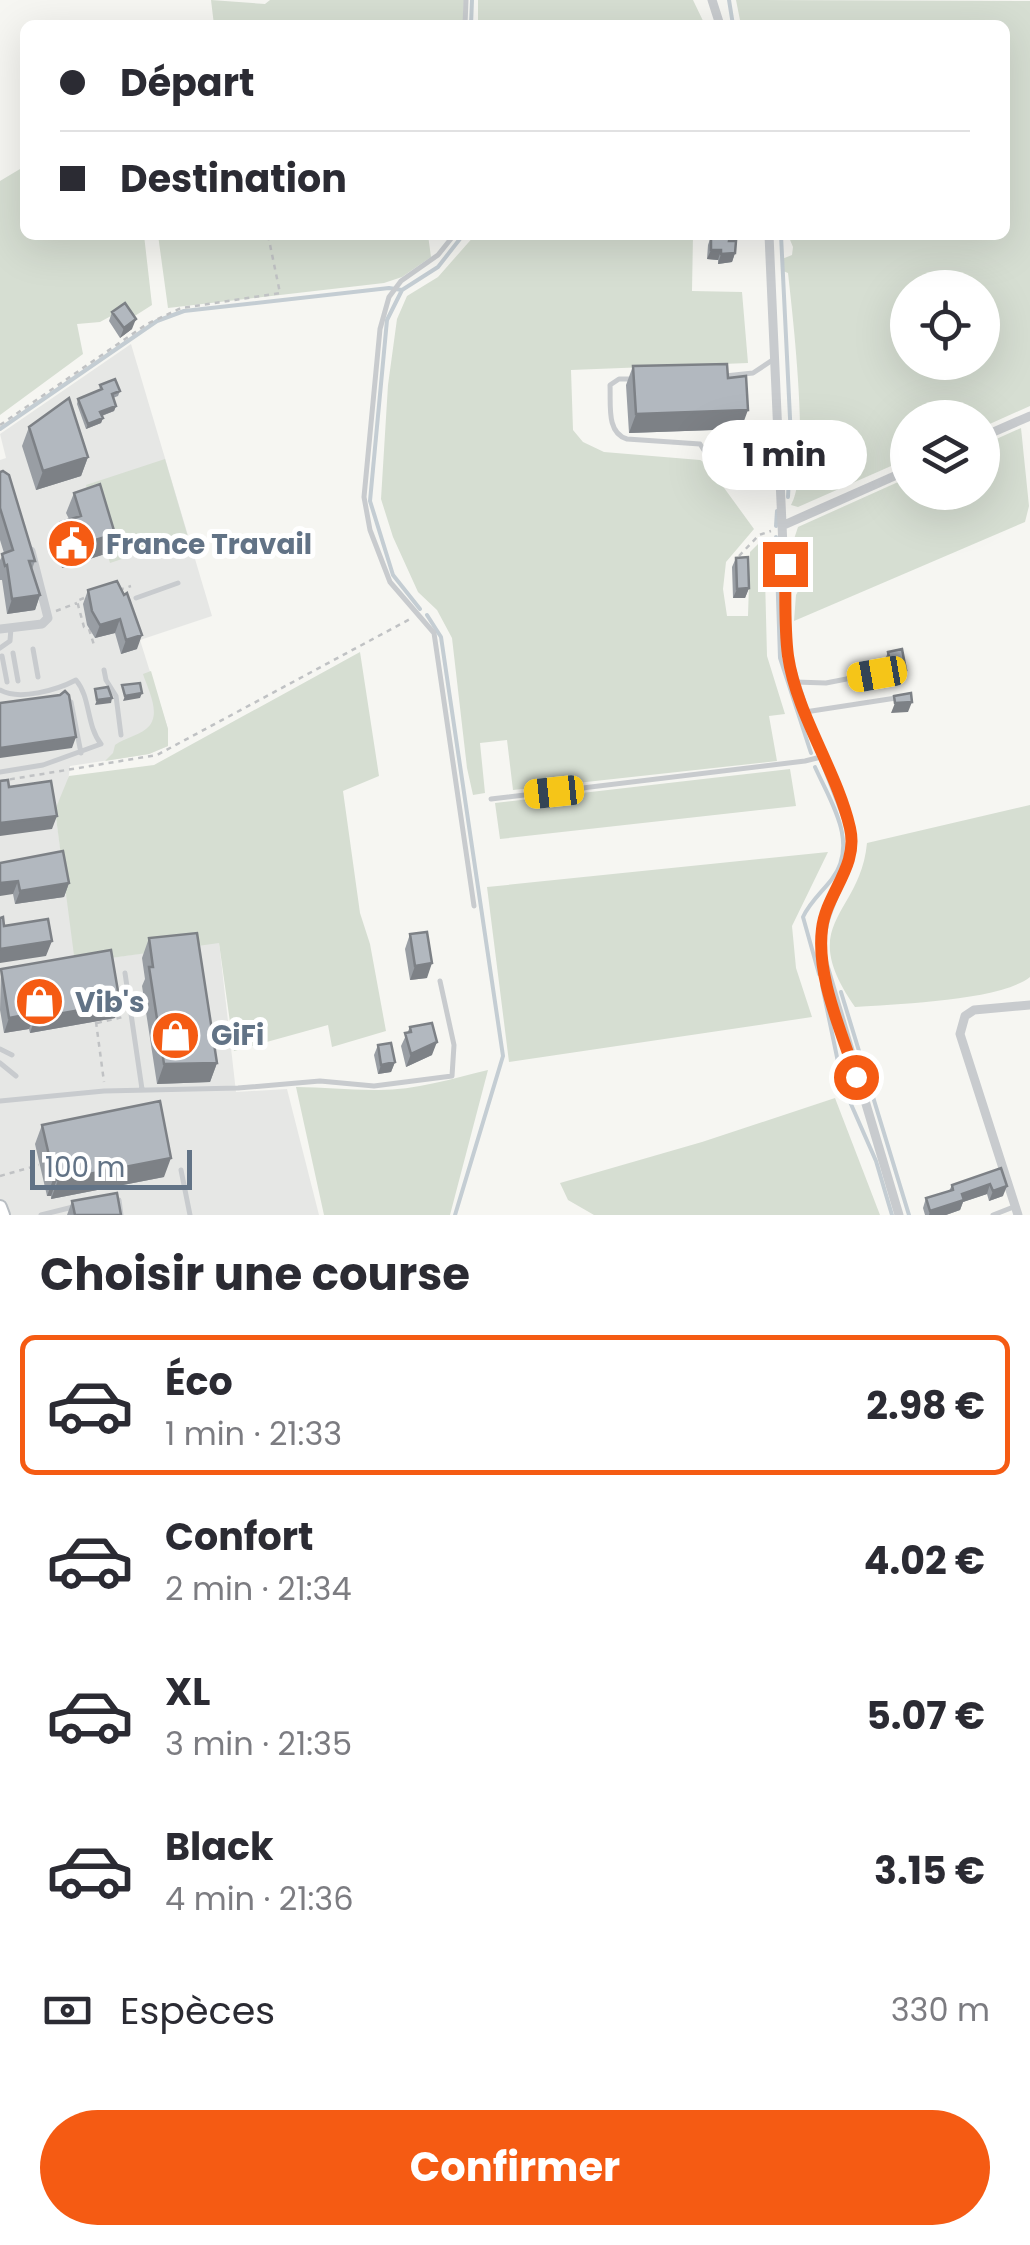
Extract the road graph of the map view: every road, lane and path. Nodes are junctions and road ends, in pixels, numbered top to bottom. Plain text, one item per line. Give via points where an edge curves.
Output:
1 (269, 240) edge
2 (450, 240) edge
3 (769, 240) edge
4 (776, 357) junction
5 (718, 376) edge
6 (639, 378) edge
7 (1030, 416) edge
8 (0, 425) edge
9 (1000, 429) edge
10 (890, 478) edge
11 (726, 484) dead end
12 (784, 527) junction
13 (28, 542) edge
14 (737, 562) edge
15 (178, 582) dead end
16 (132, 586) dead end
17 (109, 593) edge
18 (84, 598) edge
19 (136, 598) dead end
20 (78, 603) junction
21 (49, 613) junction
22 (416, 616) junction
23 (6, 628) edge
24 (94, 646) dead end
25 (0, 648) edge
26 (33, 650) dead end
27 (13, 653) dead end
28 (2, 656) edge
29 (104, 670) dead end
30 (877, 674) dead end
31 (38, 677) dead end
32 (18, 681) dead end
33 (6, 682) dead end
34 (796, 682) junction
35 (0, 690) edge
36 (898, 698) edge
37 (68, 700) edge
38 (805, 712) junction
39 (121, 735) dead end
40 (81, 753) junction
41 (821, 757) junction
42 (0, 772) edge
43 (0, 781) edge
44 (491, 799) dead end
45 (474, 906) dead end
46 (125, 974) dead end
47 (440, 981) dead end
48 (1030, 1006) edge
49 (130, 1016) junction
50 (0, 1049) edge
51 (12, 1055) dead end
52 (0, 1063) edge
53 (16, 1076) dead end
54 (142, 1089) junction
55 (104, 1091) junction
56 (1, 1100) edge
57 (39, 1166) dead end
58 (180, 1170) dead end
59 (0, 1176) edge
60 (102, 1202) edge
61 (86, 1205) edge
62 (0, 1207) edge
63 (1017, 1211) edge
64 (4, 1215) edge
65 (42, 1215) edge
66 (121, 1215) edge
67 (190, 1215) edge
68 (899, 1215) edge
69 (993, 1215) edge

1 - 8 path via 280,293 181,308 146,324
2 - 22 lane via 389,297 368,435 364,497 370,530 390,582
3 - 4 street
4 - 5 lane via 753,373
4 - 12 street
6 - 11 lane via 610,385 617,436 700,444
7 - 9 street
10 - 12 street
12 - 14 path via 758,535
12 - 34 street via 788,658
13 - 21 street
15 - 19 lane
16 - 17 path
18 - 20 path
20 - 21 path
20 - 24 path
21 - 23 street via 42,624
22 - 43 path via 157,756
22 - 45 lane via 434,634
23 - 25 lane via 10,641
26 - 31 lane
27 - 32 lane
28 - 33 lane
29 - 39 lane via 116,696
30 - 34 lane
34 - 38 street
35 - 40 lane via 13,695 76,680 100,744
36 - 38 lane
37 - 40 lane
38 - 41 street
40 - 42 lane
41 - 44 lane
41 - 68 street via 852,847 822,926 822,956
46 - 49 lane
47 - 54 lane via 454,1045 452,1076 374,1086 320,1081
48 - 63 street via 974,1010 960,1034
49 - 54 lane
49 - 55 path via 96,1022
50 - 51 lane
52 - 53 lane
54 - 55 lane
55 - 56 lane
57 - 59 path
58 - 67 lane
60 - 66 lane via 118,1200
61 - 65 lane
62 - 64 main road
63 - 69 lane

